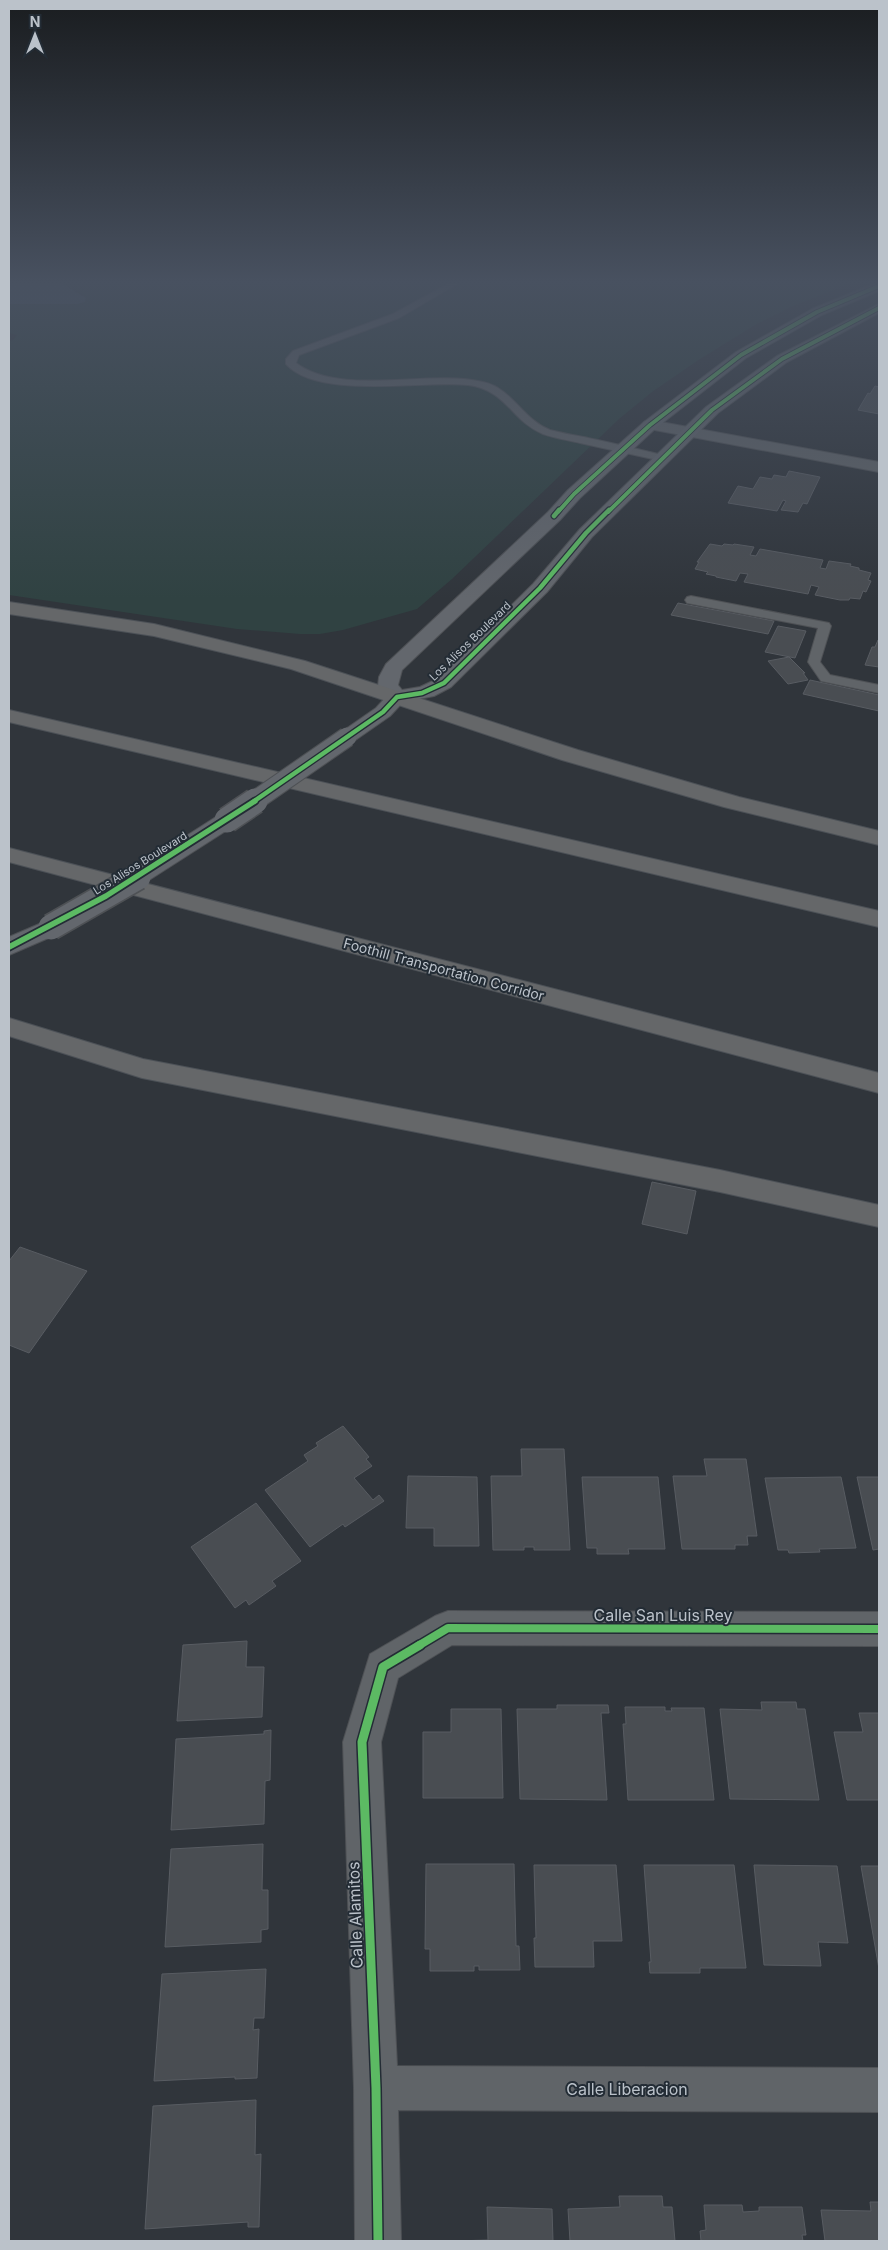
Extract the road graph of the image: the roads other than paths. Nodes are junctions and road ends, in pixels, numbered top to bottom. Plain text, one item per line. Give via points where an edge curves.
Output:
1 (494, 389) edge
2 (695, 389) edge
3 (739, 389) edge
4 (655, 420) junction
5 (693, 428) junction
6 (624, 449) junction
7 (879, 456) edge
8 (662, 458) junction
9 (879, 467) edge
10 (691, 600) dead end
11 (9, 608) edge
12 (879, 689) edge
13 (397, 696) junction
14 (9, 716) edge
15 (879, 838) edge
16 (9, 855) edge
17 (879, 919) edge
18 (9, 947) edge
19 (9, 1027) edge
20 (879, 1083) edge
21 (879, 1216) edge
22 (448, 1628) joint
23 (879, 1629) edge
24 (376, 2088) junction
25 (879, 2090) edge
26 (378, 2241) edge

1 - 6 lane via 502,392 535,427
2 - 4 main road
3 - 5 main road, Los Alisos Boulevard
4 - 5 street
4 - 6 main road
5 - 7 street
5 - 8 main road, Los Alisos Boulevard
5 - 9 street
6 - 8 lane
6 - 13 main road via 393,668 388,686
8 - 13 main road, Los Alisos Boulevard via 586,533 540,588 444,683 433,690
10 - 12 lane via 825,626 814,662 826,678
11 - 13 highway via 154,630 298,665
13 - 15 highway via 570,755 732,802
13 - 18 main road, Los Alisos Boulevard, bridge via 383,712 227,820 138,877
14 - 17 highway
16 - 20 highway, Foothill Transportation Corridor
19 - 21 highway via 142,1068 720,1181
22 - 23 street, Calle San Luis Rey
22 - 24 street, Calle Alamitos via 383,1667 362,1742
24 - 25 street, Calle Liberacion
24 - 26 street, Calle Alamitos

